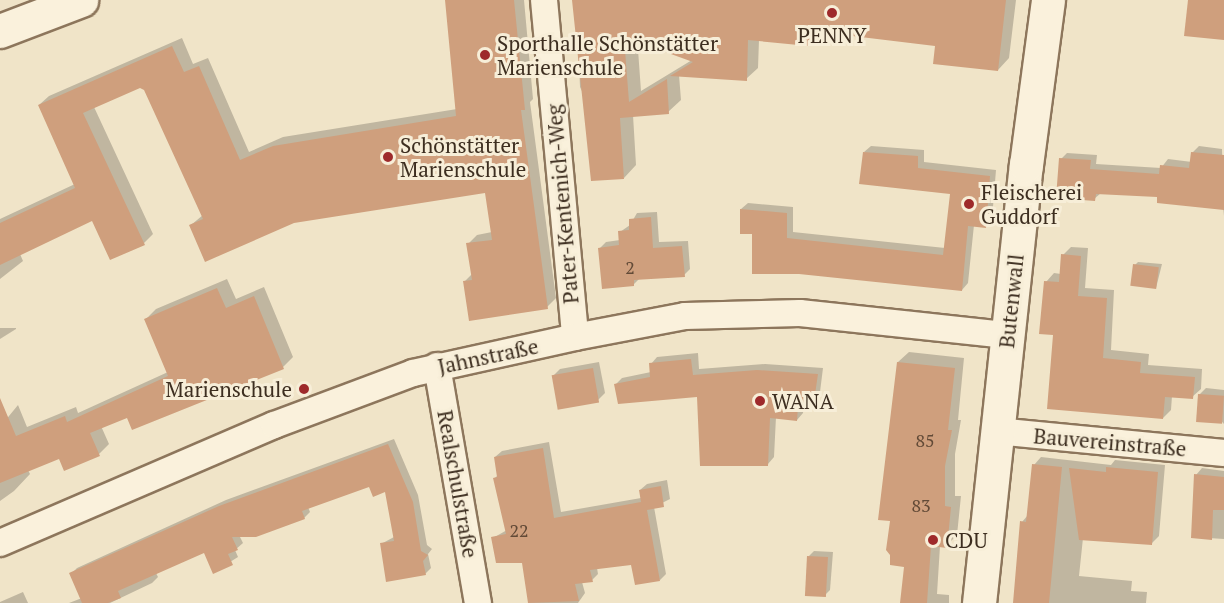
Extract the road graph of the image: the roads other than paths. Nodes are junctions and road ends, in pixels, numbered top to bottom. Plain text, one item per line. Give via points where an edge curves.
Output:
1 (81, 0) edge
2 (544, 0) edge
3 (1048, 0) edge
4 (0, 31) edge
5 (1007, 335) junction
6 (575, 337) junction
7 (437, 366) junction
8 (996, 431) junction
9 (1224, 453) edge
10 (0, 543) edge
11 (478, 603) edge
12 (979, 603) edge

1 - 4 main road
2 - 6 street, Pater-Kentenich-Weg
3 - 5 main road, Butenwall
5 - 6 street, Jahnstraße via 800,313 685,316
5 - 8 main road, Butenwall
6 - 7 street, Jahnstraße
7 - 10 street, Jahnstraße via 274,425
7 - 11 street, Realschulstraße
8 - 9 street, Bauvereinstraße
8 - 12 main road, Butenwall

